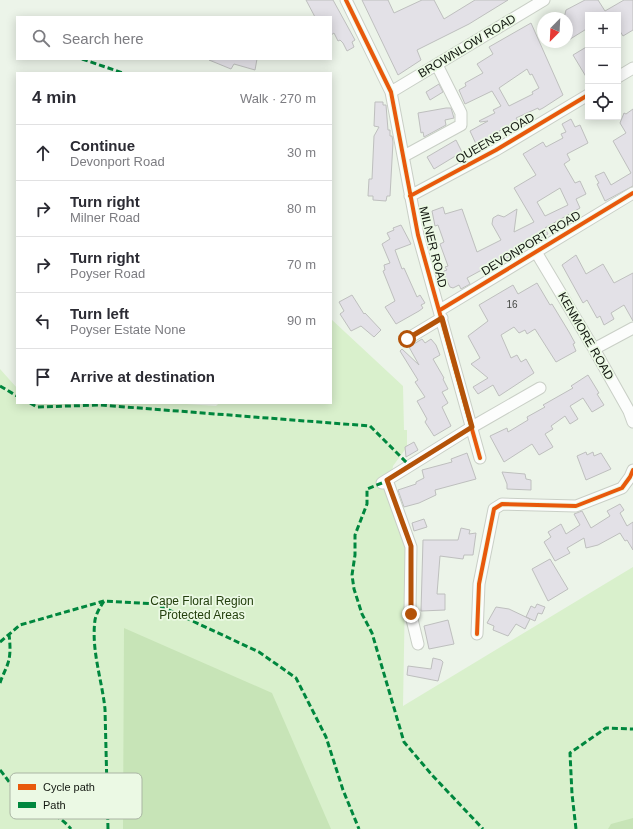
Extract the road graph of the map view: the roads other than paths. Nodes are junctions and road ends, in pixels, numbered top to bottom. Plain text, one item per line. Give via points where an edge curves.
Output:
1 (346, 0) edge
2 (544, 0) edge
3 (436, 65) junction
4 (633, 68) edge
5 (621, 75) edge
6 (391, 92) junction
7 (585, 97) edge
8 (404, 156) junction
9 (633, 193) edge
10 (410, 196) junction
11 (536, 252) junction
12 (441, 314) junction
13 (633, 328) edge
14 (407, 339) dead end
15 (594, 349) junction
16 (540, 388) dead end
17 (633, 422) edge
18 (472, 427) junction
19 (480, 458) dead end
20 (633, 470) edge
21 (477, 634) dead end
22 (418, 644) dead end

1 - 6 street, MILNER ROAD
2 - 3 street, BROWNLOW ROAD
3 - 6 street, BROWNLOW ROAD
3 - 8 street via 461,113 461,124
4 - 5 street
6 - 8 street, MILNER ROAD
7 - 10 street, QUEENS ROAD via 496,150
8 - 10 street, MILNER ROAD
9 - 11 street, DEVONPORT ROAD
10 - 12 street, MILNER ROAD via 418,235
11 - 12 street, DEVONPORT ROAD
11 - 15 street, KENMORE ROAD
12 - 14 street, DEVONPORT ROAD
12 - 18 street, MILNER ROAD
13 - 15 street
15 - 17 street, KENMORE ROAD
16 - 18 street
18 - 19 street, MILNER ROAD
18 - 22 street via 385,481 411,546 410,611
20 - 21 street via 622,488 576,506 502,504 494,509 479,584

